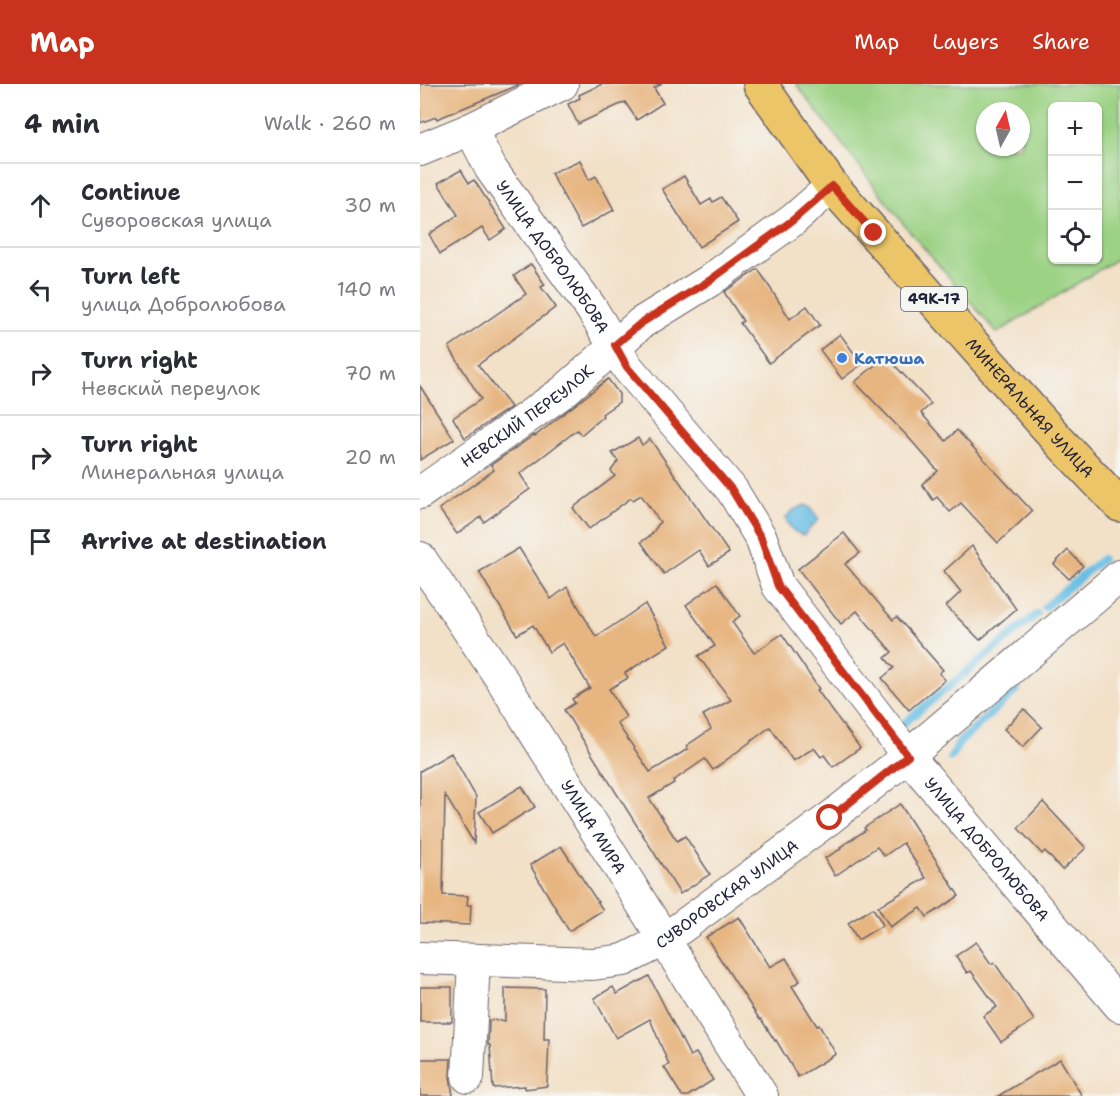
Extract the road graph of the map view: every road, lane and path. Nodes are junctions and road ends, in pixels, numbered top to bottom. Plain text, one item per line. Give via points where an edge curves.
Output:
1 (562, 84) edge
2 (760, 84) edge
3 (471, 129) junction
4 (420, 150) edge
5 (832, 186) junction
6 (615, 345) junction
7 (420, 493) edge
8 (1120, 505) edge
9 (420, 558) edge
10 (1120, 576) edge
11 (908, 756) junction
12 (664, 940) junction
13 (420, 958) edge
14 (474, 961) junction
15 (1120, 1006) edge
16 (468, 1077) dead end
17 (762, 1096) edge

1 - 3 street
2 - 5 main road, МИНЕРАЛЬНАЯ УЛИЦА / 49К-17
3 - 4 street
3 - 6 street, УЛИЦА ДОБРОЛЮБОВА via 491,169
5 - 6 street, НЕВСКИЙ ПЕРЕУЛОК via 793,220 709,281 641,323
5 - 8 main road, МИНЕРАЛЬНАЯ УЛИЦА / 49К-17
6 - 7 street, НЕВСКИЙ ПЕРЕУЛОК via 563,392
6 - 11 street, УЛИЦА ДОБРОЛЮБОВА via 627,367 732,490 761,538 778,586
9 - 12 street, УЛИЦА МИРА via 502,680
10 - 11 street, СУВОРОВСКАЯ УЛИЦА
11 - 12 street, СУВОРОВСКАЯ УЛИЦА
11 - 15 street, УЛИЦА ДОБРОЛЮБОВА
12 - 14 street, СУВОРОВСКАЯ УЛИЦА via 624,960 593,964
12 - 17 street, УЛИЦА МИРА
13 - 14 street, СУВОРОВСКАЯ УЛИЦА
14 - 16 street

